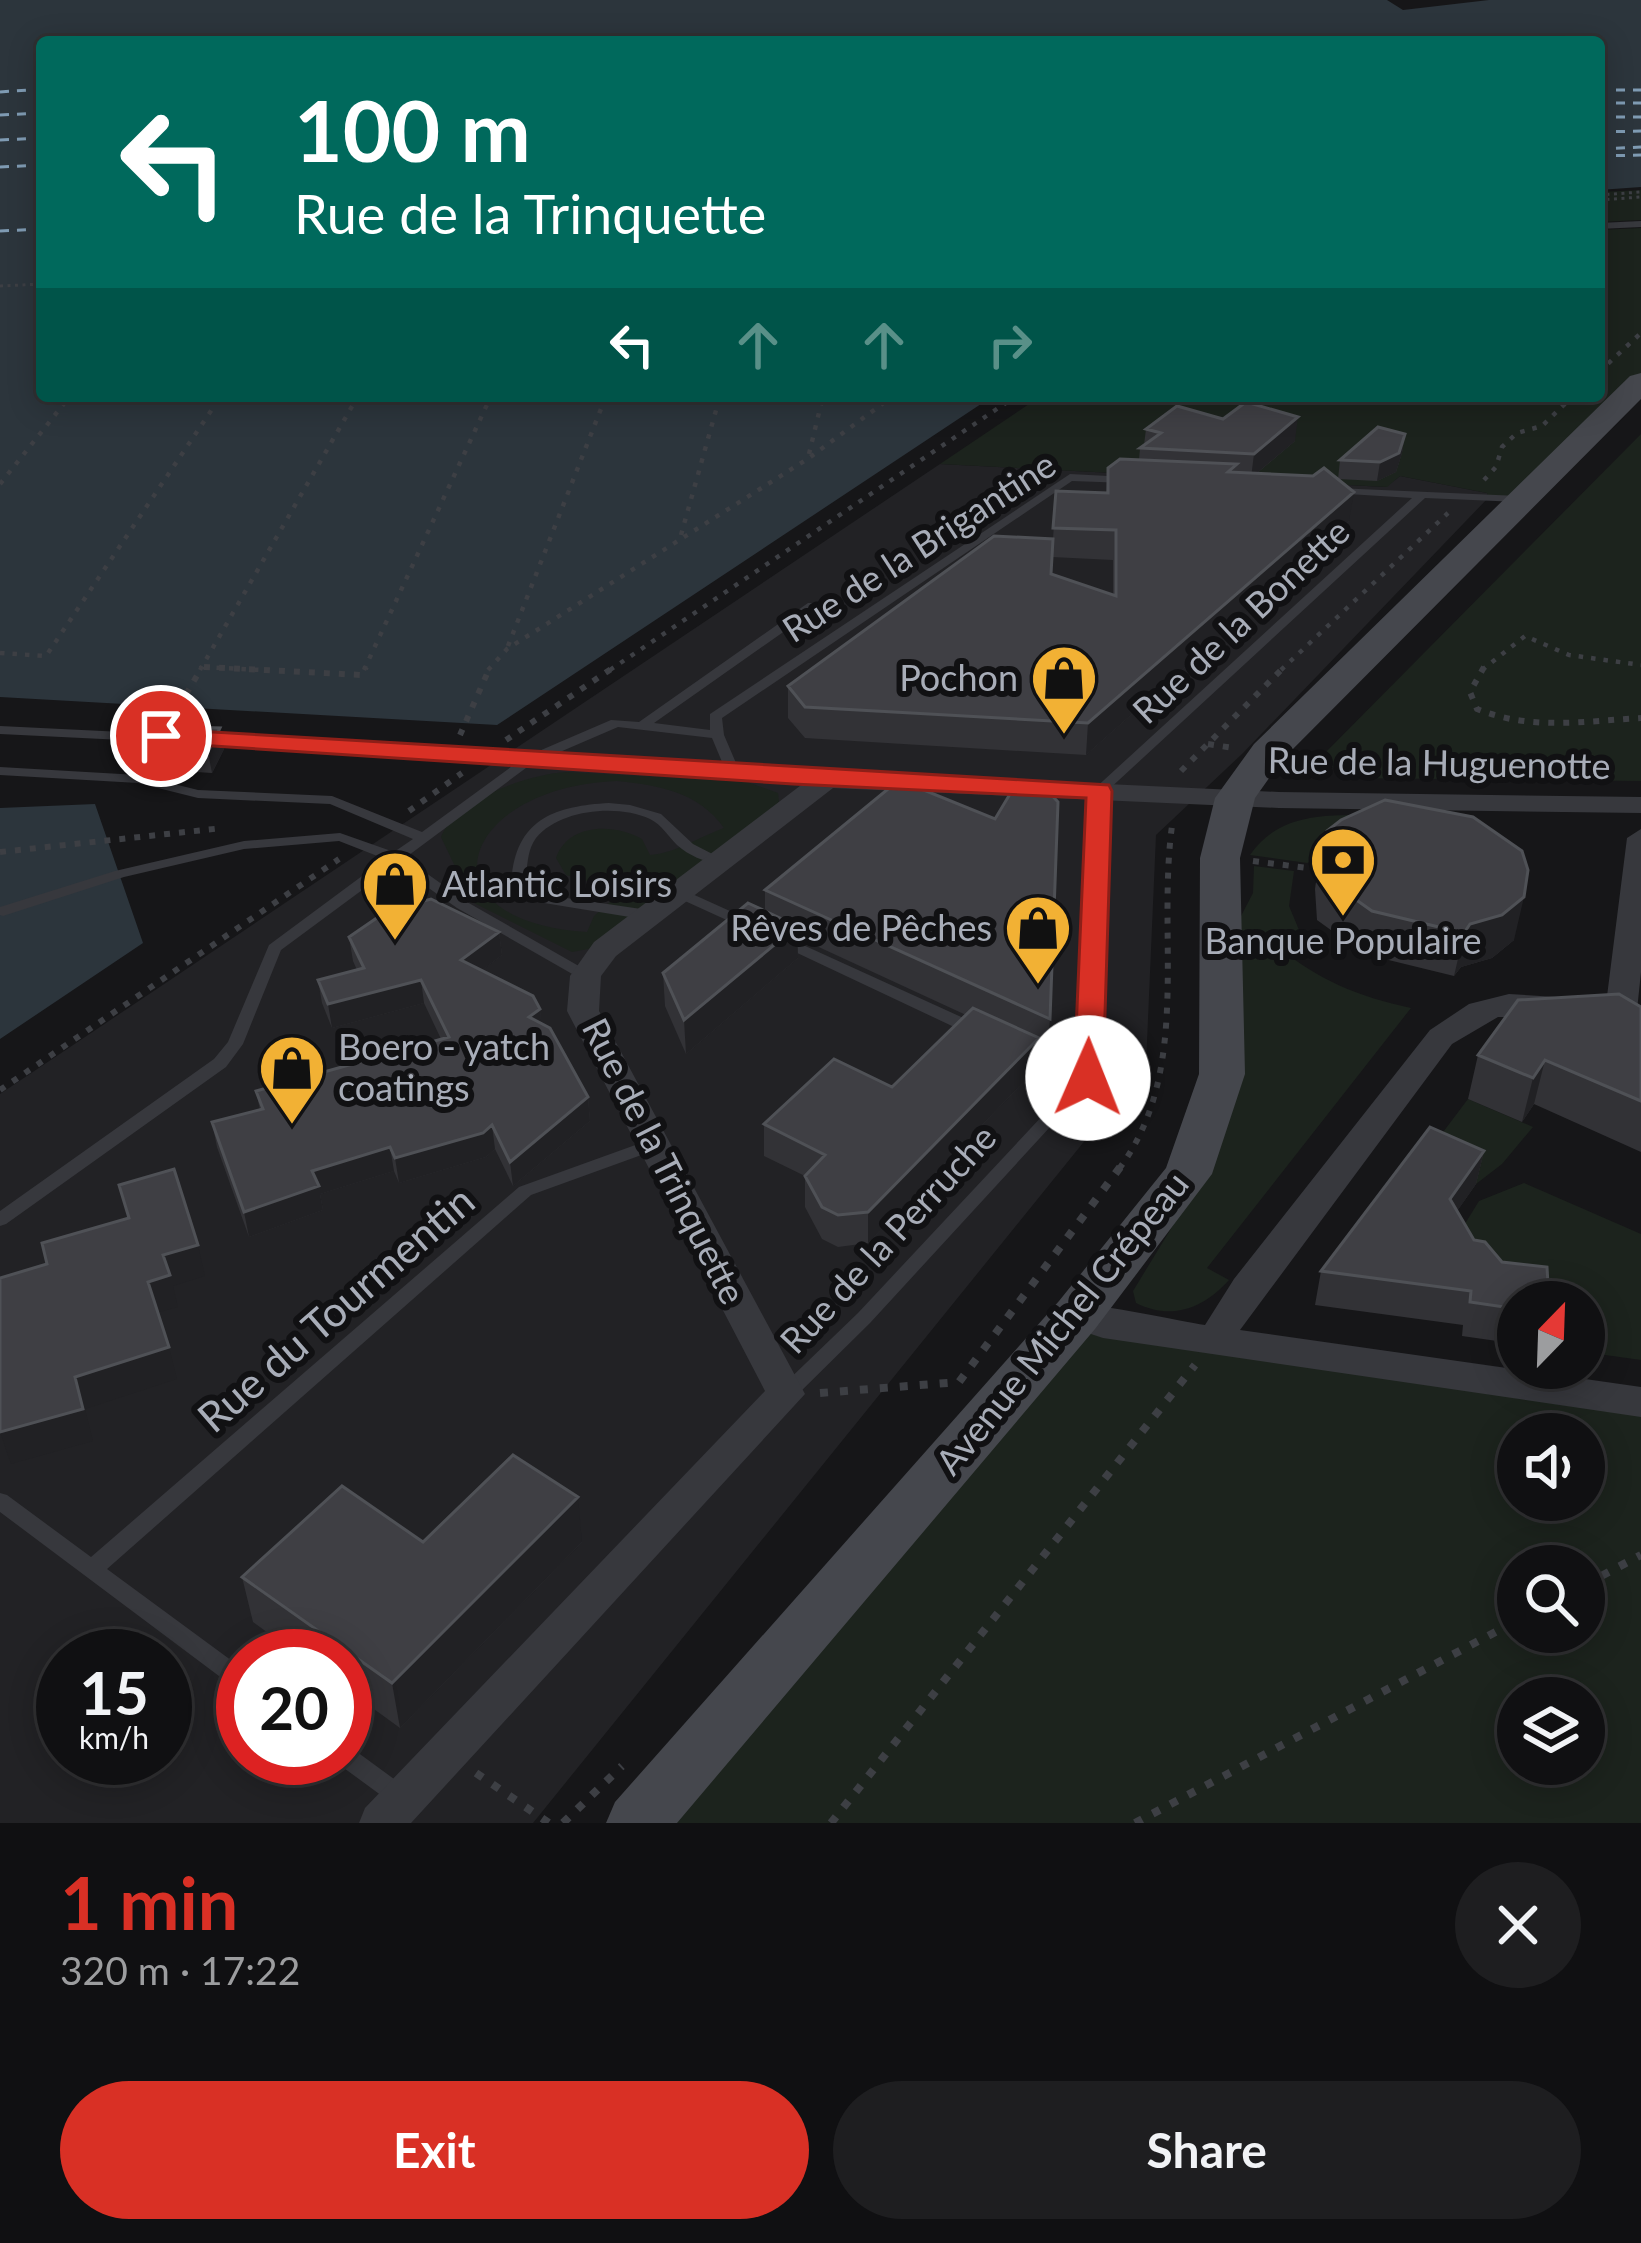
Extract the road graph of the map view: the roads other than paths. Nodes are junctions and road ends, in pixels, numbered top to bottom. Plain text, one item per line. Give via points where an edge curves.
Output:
1 (1641, 224) edge
2 (1605, 226) edge
3 (1641, 382) edge
4 (1147, 481) edge
5 (1330, 490) edge
6 (1422, 495) junction
7 (1519, 499) junction
8 (812, 606) dead end
9 (644, 724) junction
10 (0, 730) edge
11 (716, 735) junction
12 (527, 761) junction
13 (0, 771) edge
14 (734, 773) junction
15 (827, 778) junction
16 (1100, 791) junction
17 (1206, 797) junction
18 (1641, 805) edge
19 (424, 838) junction
20 (1641, 838) edge
21 (396, 858) junction
22 (719, 861) junction
23 (679, 893) junction
24 (3, 911) edge
25 (650, 915) junction
26 (586, 976) junction
27 (1631, 1022) edge
28 (1085, 1081) junction
29 (652, 1145) junction
30 (0, 1220) edge
31 (1077, 1315) junction
32 (1216, 1339) junction
33 (786, 1394) junction
34 (1641, 1402) edge
35 (0, 1502) edge
36 (92, 1570) junction
37 (216, 1661) edge
38 (370, 1785) edge
39 (392, 1811) edge
40 (637, 1823) edge

1 - 2 lane
3 - 7 street, Avenue Michel Crépeau
4 - 11 lane, Rue de la Brigantine via 1070,477 716,717
5 - 6 lane
6 - 7 lane
6 - 16 lane, Rue de la Bonette
7 - 17 street, Avenue Michel Crépeau via 1268,752
8 - 9 lane
9 - 11 lane
9 - 12 lane via 616,723
10 - 12 lane
11 - 14 lane
12 - 14 lane
12 - 19 lane
13 - 19 lane via 332,800
14 - 15 lane
15 - 16 street
15 - 22 street, Rue de la Trinquette
16 - 17 street
16 - 28 lane
17 - 18 street, Rue de la Huguenotte
17 - 31 street, Avenue Michel Crépeau via 1220,858 1222,1074 1188,1174
19 - 21 lane
20 - 27 street
21 - 24 lane via 340,837 244,845
21 - 26 lane
21 - 30 lane via 274,948 220,1063
22 - 23 street, Rue de la Trinquette
22 - 25 lane via 686,845 673,825 628,808 569,812 527,836 519,874 549,900
23 - 25 street, Rue de la Trinquette
23 - 28 lane
25 - 26 street, Rue de la Trinquette
26 - 29 street, Rue de la Trinquette via 583,1010
27 - 32 street via 1532,1002 1461,1018
28 - 33 lane, Rue de la Perruche
29 - 33 street, Rue de la Trinquette
29 - 36 lane, Rue du Tourmentin via 525,1191
31 - 32 street
31 - 40 street, Avenue Michel Crépeau
32 - 34 street
33 - 39 street
35 - 36 lane
36 - 37 lane
38 - 39 lane

